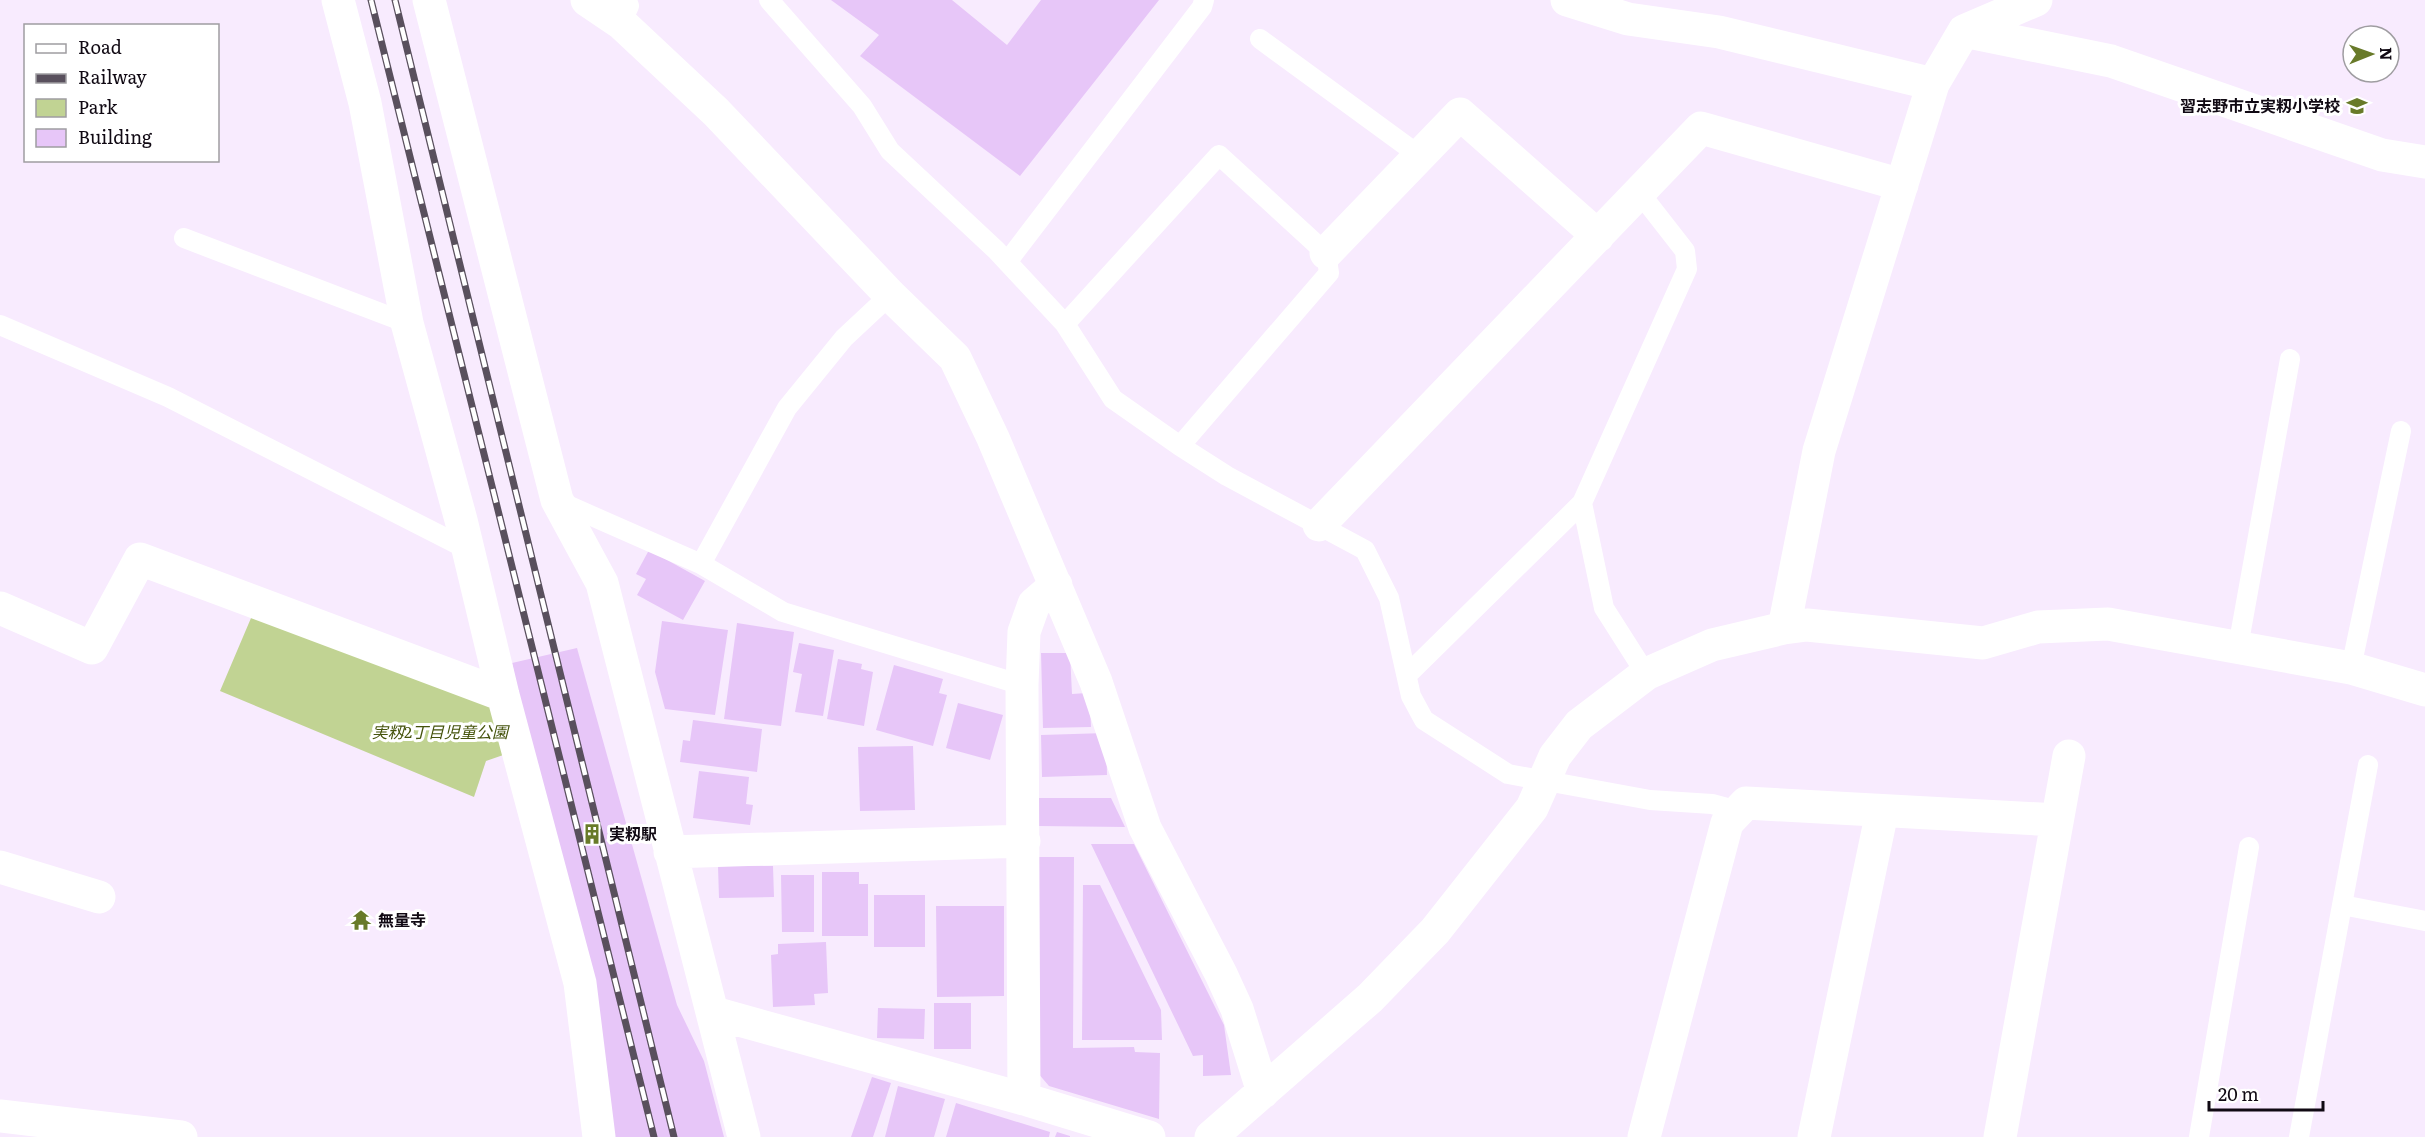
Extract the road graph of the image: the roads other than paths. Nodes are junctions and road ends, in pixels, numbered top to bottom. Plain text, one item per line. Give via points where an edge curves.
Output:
1 (338, 0) edge
2 (429, 0) edge
3 (587, 0) edge
4 (769, 0) edge
5 (1204, 0) edge
6 (1567, 0) edge
7 (2036, 0) edge
8 (624, 12) edge
9 (1964, 31) junction
10 (1260, 39) dead end
11 (1933, 84) junction
12 (1420, 156) junction
13 (2425, 162) edge
14 (1902, 185) junction
15 (1639, 192) junction
16 (1598, 236) junction
17 (184, 238) dead end
18 (1326, 253) junction
19 (1007, 262) junction
20 (890, 295) junction
21 (407, 323) junction
22 (1065, 324) junction
23 (0, 325) edge
24 (2290, 359) dead end
25 (2401, 431) dead end
26 (1180, 446) junction
27 (557, 500) junction
28 (1582, 503) junction
29 (1319, 525) junction
30 (467, 549) junction
31 (701, 564) junction
32 (1056, 585) junction
33 (0, 608) edge
34 (1784, 628) junction
35 (2238, 647) junction
36 (2351, 668) junction
37 (1646, 674) junction
38 (1407, 675) junction
39 (1022, 686) junction
40 (2425, 690) edge
41 (502, 695) junction
42 (2069, 756) dead end
43 (2368, 765) dead end
44 (1544, 782) junction
45 (1738, 811) junction
46 (1882, 812) junction
47 (2057, 820) junction
48 (1024, 841) junction
49 (2250, 847) dead end
50 (670, 852) junction
51 (0, 867) edge
52 (99, 897) dead end
53 (2342, 905) junction
54 (2425, 921) edge
55 (714, 1013) junction
56 (1263, 1092) junction
57 (1024, 1099) junction
58 (0, 1116) edge
59 (182, 1137) edge
60 (599, 1137) edge
61 (744, 1137) edge
62 (1149, 1137) edge
63 (1211, 1137) edge
64 (1644, 1137) edge
65 (1814, 1137) edge
66 (2000, 1137) edge
67 (2199, 1137) edge
68 (2300, 1137) edge

1 - 21 street via 365,103
2 - 27 street
3 - 8 street
4 - 19 lane via 862,106 890,151
5 - 19 lane via 1202,8
6 - 11 street via 1628,19 1719,33
7 - 9 street
8 - 20 street
9 - 11 street
9 - 13 street via 2111,61 2382,154
10 - 12 lane
11 - 14 street
12 - 16 street via 1460,114
12 - 18 street
14 - 15 street via 1701,128
14 - 34 street via 1820,451
15 - 16 street
15 - 28 lane via 1685,251 1687,269
16 - 29 street
17 - 21 lane
18 - 22 lane via 1218,155
18 - 26 lane via 1329,273
19 - 22 lane
20 - 31 lane via 843,338 787,408
20 - 32 street via 955,358
21 - 30 street
22 - 26 lane via 1113,399
23 - 30 lane via 168,397
24 - 35 lane
25 - 36 lane
26 - 29 lane
27 - 31 lane
27 - 50 street via 602,583
28 - 37 lane via 1604,608
28 - 38 lane
29 - 38 lane via 1365,550 1389,598
30 - 41 street
31 - 39 lane via 783,612
32 - 39 street via 1034,604 1024,632
32 - 56 street via 1103,700 1145,828 1237,1009
33 - 41 street via 92,648 140,559
34 - 35 street via 1807,625 1983,643 2038,627 2108,624
34 - 37 street via 1712,645
35 - 36 street
36 - 40 street
37 - 44 street via 1579,725 1555,756
38 - 44 lane via 1411,696 1424,720 1508,774
39 - 48 street
41 - 60 street via 580,983
42 - 47 street
43 - 53 lane
44 - 45 lane via 1650,800 1712,804
44 - 56 street via 1532,808 1435,931 1371,998
45 - 46 street via 1746,803
45 - 64 street via 1727,823
46 - 47 street
46 - 65 street
47 - 66 street
48 - 50 street
48 - 57 street
49 - 67 lane
50 - 55 street
51 - 52 street
53 - 54 lane
53 - 68 lane
55 - 57 street
55 - 61 street
56 - 63 street
57 - 62 street
58 - 59 street

